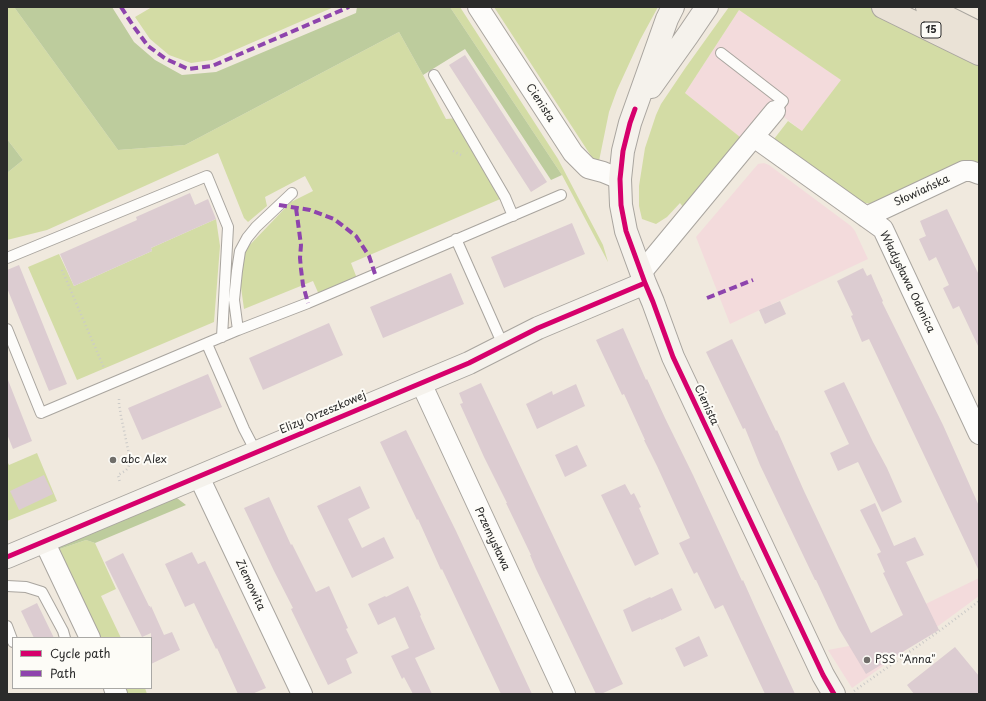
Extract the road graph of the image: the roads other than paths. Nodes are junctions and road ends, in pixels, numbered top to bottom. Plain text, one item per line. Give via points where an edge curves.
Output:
1 (478, 7) edge
2 (673, 7) edge
3 (707, 7) edge
4 (883, 7) edge
5 (927, 7) edge
6 (979, 33) edge
7 (721, 54) dead end
8 (979, 54) edge
9 (434, 75) dead end
10 (635, 109) junction
11 (775, 111) joint
12 (754, 137) junction
13 (979, 174) edge
14 (620, 179) junction
15 (292, 193) dead end
16 (561, 196) dead end
17 (513, 216) junction
18 (866, 217) junction
19 (456, 239) junction
20 (7, 258) edge
21 (643, 278) junction
22 (7, 329) edge
23 (238, 330) junction
24 (222, 337) junction
25 (207, 344) junction
26 (503, 345) junction
27 (421, 383) junction
28 (979, 434) edge
29 (256, 452) junction
30 (199, 477) junction
31 (44, 541) junction
32 (7, 557) edge
33 (7, 587) edge
34 (7, 626) edge
35 (65, 637) edge
36 (90, 637) edge
37 (12, 639) edge
38 (302, 694) edge
39 (566, 694) edge
40 (834, 694) edge

1 - 14 street, Cienista via 573,153 588,168
2 - 10 street, Cienista
3 - 10 street, Cienista
4 - 8 main road, 15
5 - 6 main road, 15
7 - 11 lane via 783,101
9 - 17 lane via 505,197
10 - 14 street, Cienista via 623,151
11 - 12 street
12 - 18 street, Władysława Odonica
12 - 21 street
13 - 18 street, Słowiańska via 964,171
14 - 21 street, Cienista via 626,231
15 - 23 lane via 256,227 240,251 234,300
16 - 17 lane
17 - 19 lane
18 - 28 street, Władysława Odonica via 883,229
19 - 23 lane via 308,303
19 - 26 lane
20 - 24 lane via 207,176 228,227
21 - 26 street, Elizy Orzeszkowej
21 - 40 street, Cienista via 673,357
22 - 25 lane via 41,413
23 - 24 lane
24 - 25 lane
25 - 29 lane
26 - 27 street, Elizy Orzeszkowej via 469,363
27 - 29 street, Elizy Orzeszkowej
27 - 39 street, Przemysława
29 - 30 street, Elizy Orzeszkowej
30 - 31 street, Elizy Orzeszkowej
30 - 38 street, Ziemowita
31 - 32 street, Elizy Orzeszkowej
31 - 36 street
33 - 35 lane via 26,587 42,592
34 - 37 lane

